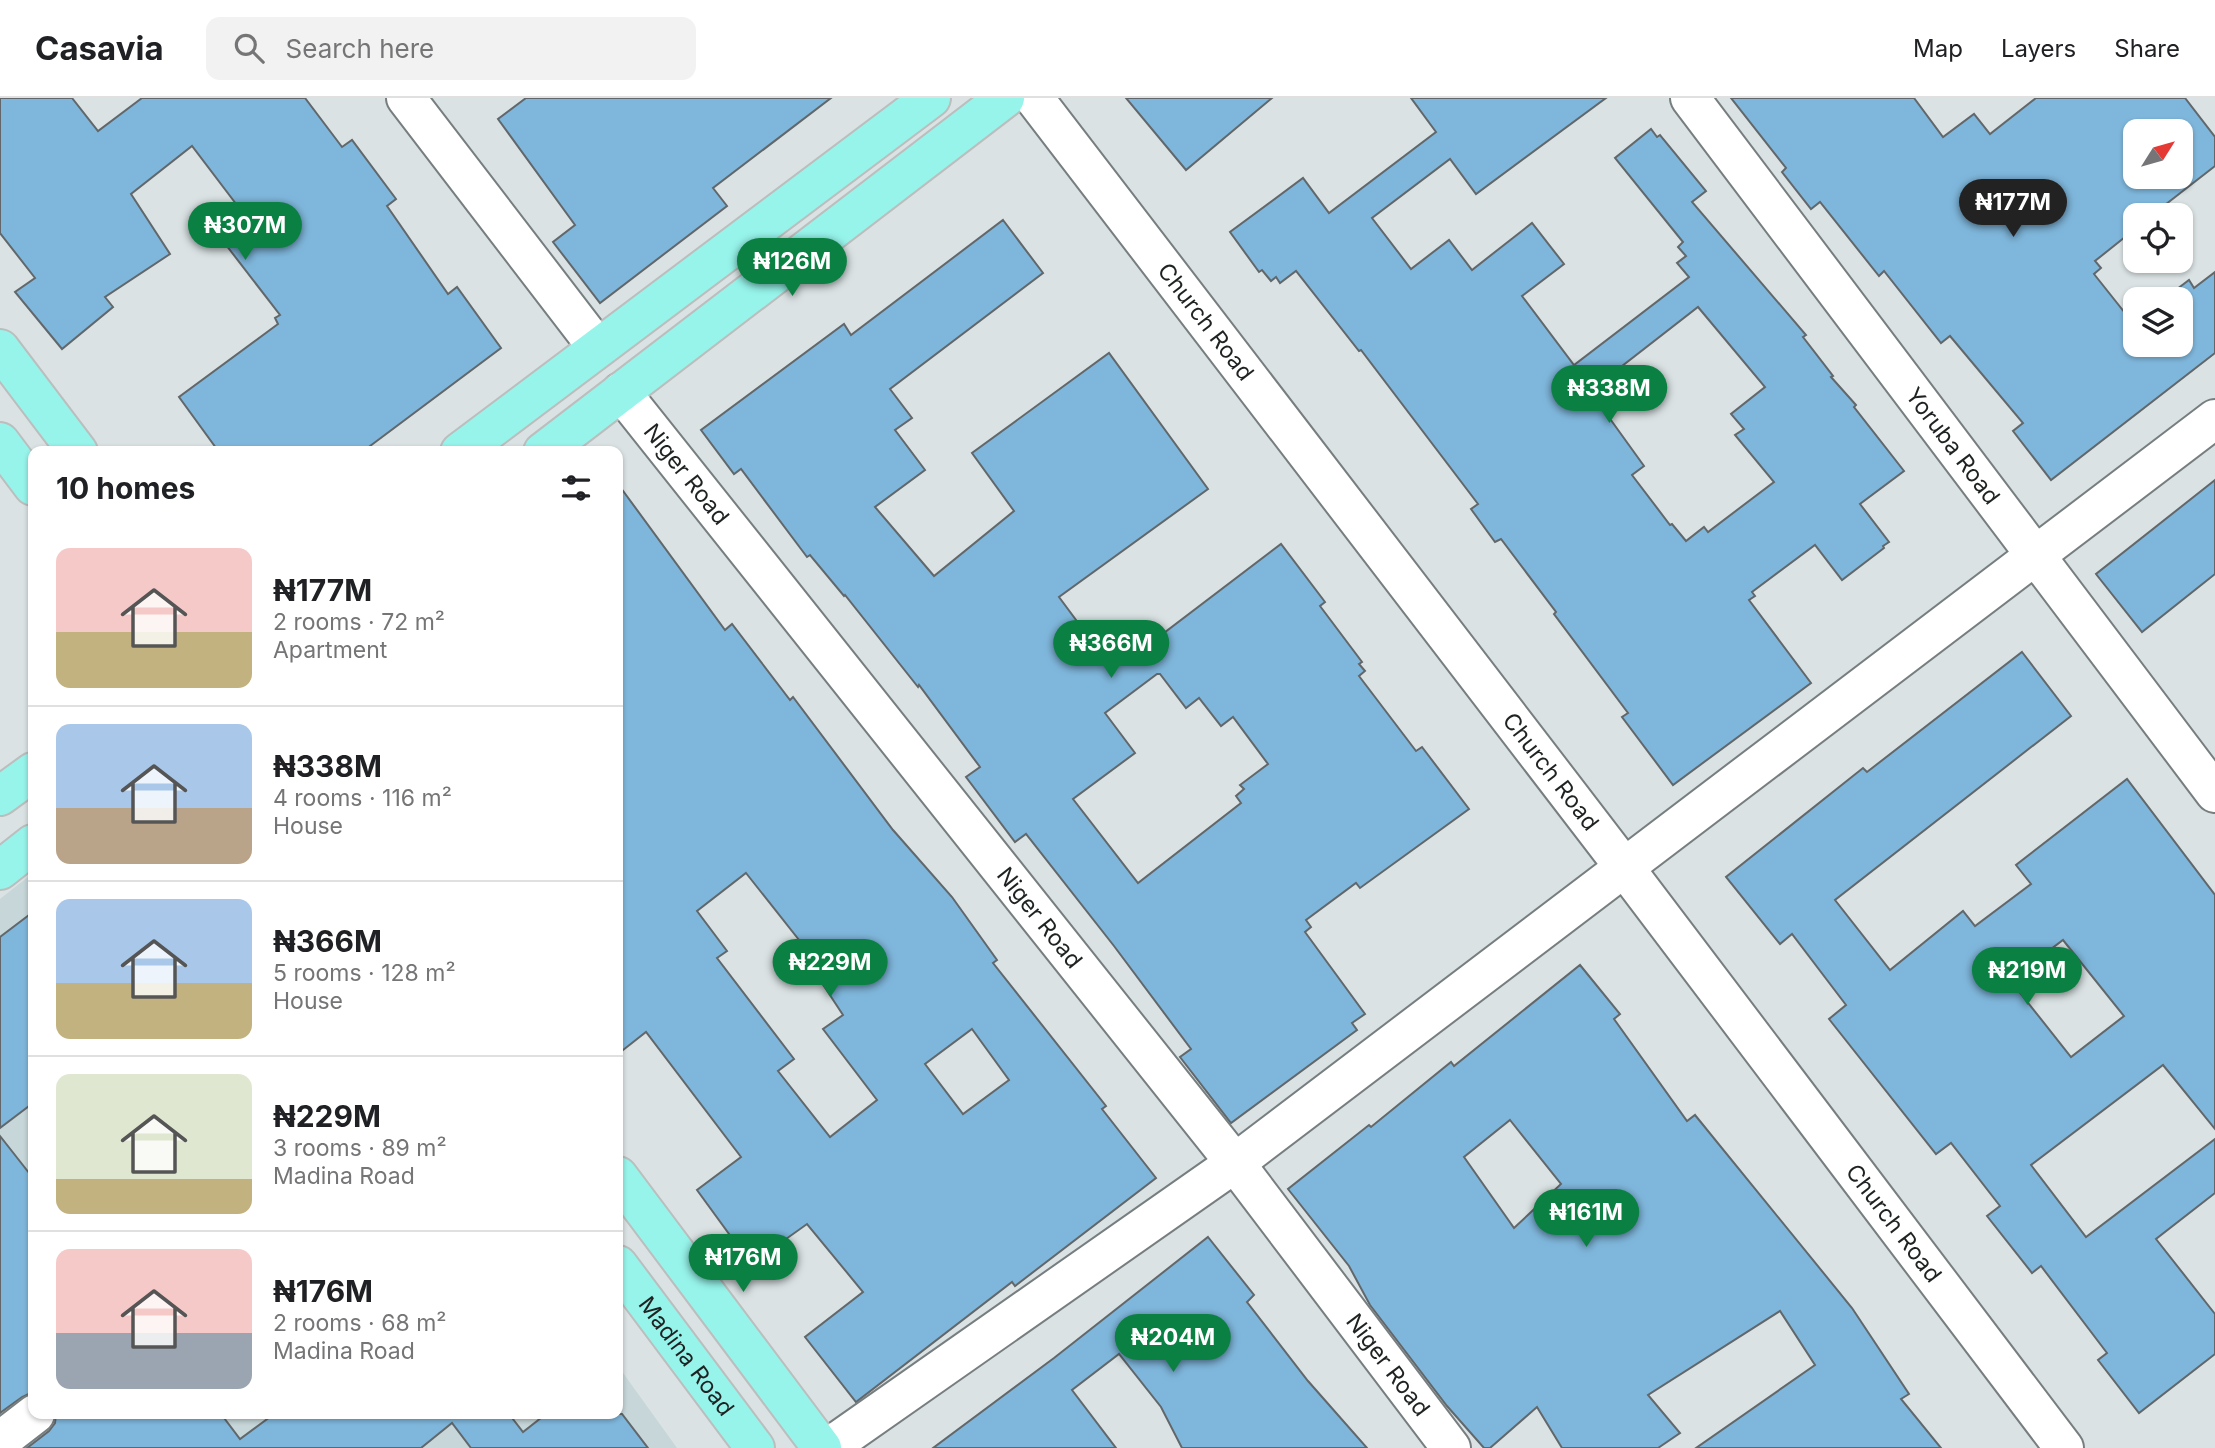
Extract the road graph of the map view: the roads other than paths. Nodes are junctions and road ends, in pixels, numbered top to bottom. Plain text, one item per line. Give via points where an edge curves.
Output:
1 (406, 98) edge
2 (931, 98) edge
3 (1004, 98) edge
4 (1034, 98) edge
5 (1690, 98) edge
6 (597, 347) junction
7 (0, 349) edge
8 (621, 392) junction
9 (2215, 419) edge
10 (0, 442) edge
11 (73, 446) edge
12 (468, 446) edge
13 (551, 446) edge
14 (28, 479) edge
15 (2035, 556) junction
16 (28, 776) edge
17 (2215, 793) edge
18 (0, 796) edge
19 (28, 848) edge
20 (1624, 867) junction
21 (0, 870) edge
22 (1235, 1163) junction
23 (623, 1182) edge
24 (623, 1272) edge
25 (29, 1419) edge
26 (0, 1441) edge
27 (755, 1448) edge
28 (822, 1448) edge
29 (828, 1448) edge
30 (1451, 1448) edge
31 (2064, 1448) edge

1 - 6 lane
2 - 6 main road
3 - 8 main road
4 - 20 lane, Church Road
5 - 15 lane, Yoruba Road
6 - 12 main road
7 - 11 main road
8 - 13 main road
8 - 22 lane, Niger Road
9 - 15 lane
10 - 14 main road
15 - 17 lane, Yoruba Road
15 - 20 lane
16 - 18 main road
19 - 21 main road
20 - 22 lane
20 - 31 lane, Church Road
22 - 29 lane
22 - 30 lane, Niger Road
23 - 28 main road
24 - 27 main road, Madina Road
25 - 26 lane

